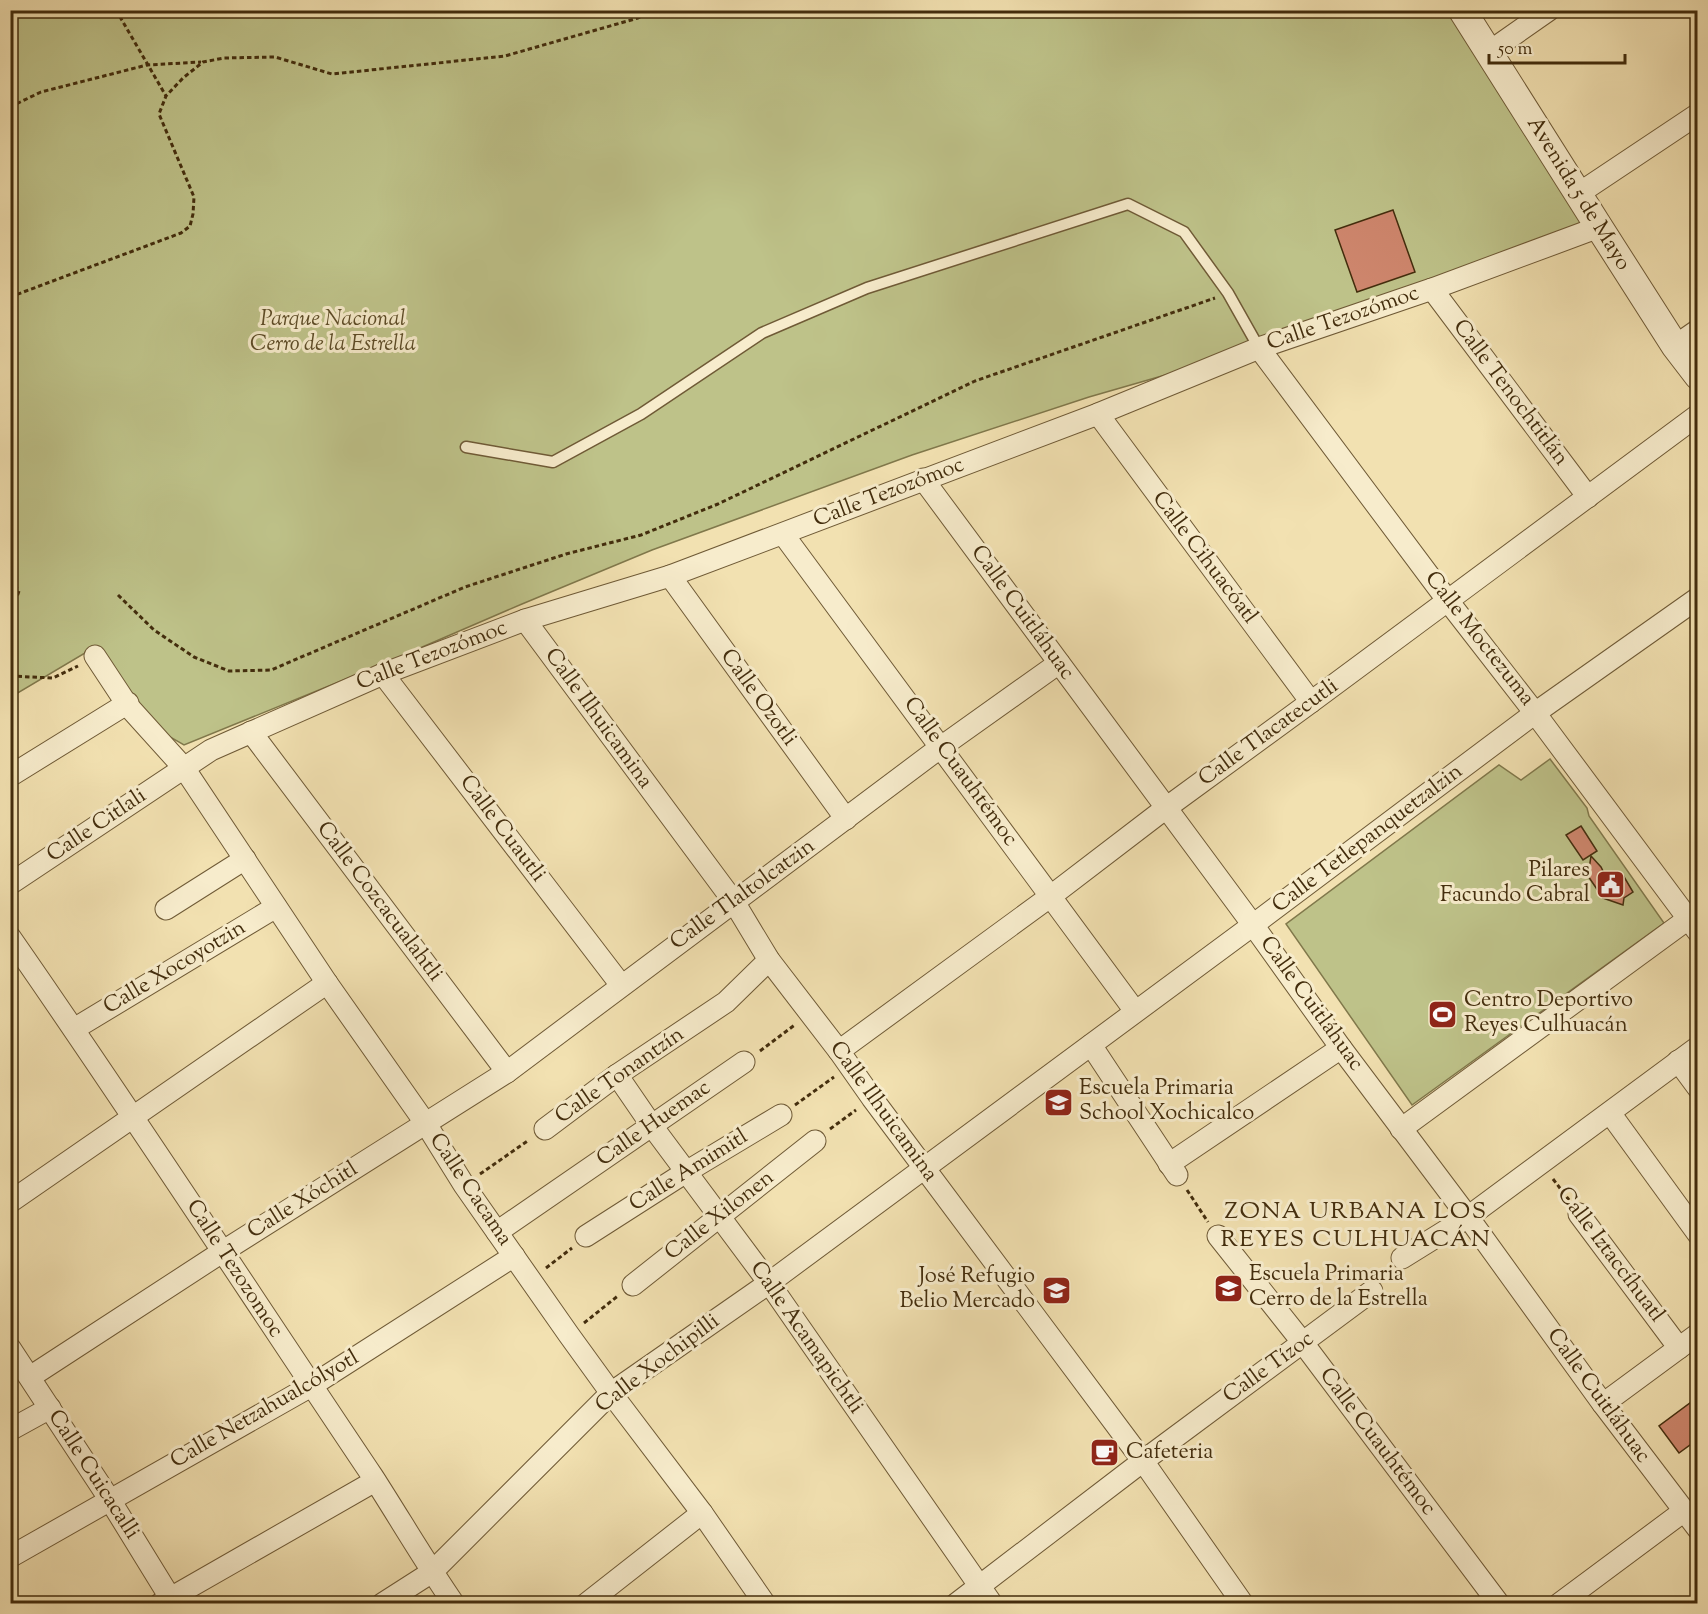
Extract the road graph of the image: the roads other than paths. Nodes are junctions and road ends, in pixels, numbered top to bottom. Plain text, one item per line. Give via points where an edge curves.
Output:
1 (1462, 10) edge
2 (1549, 10) edge
3 (1489, 52) junction
4 (1698, 114) edge
5 (1578, 194) junction
6 (1599, 227) junction
7 (1432, 289) junction
8 (1698, 330) edge
9 (1675, 346) junction
10 (1259, 348) junction
11 (1698, 376) edge
12 (1098, 414) junction
13 (1698, 415) edge
14 (466, 447) dead end
15 (923, 479) junction
16 (1588, 497) junction
17 (783, 534) junction
18 (670, 576) junction
19 (1448, 601) junction
20 (1694, 609) edge
21 (525, 620) junction
22 (96, 657) road end
23 (1059, 663) junction
24 (383, 674) junction
25 (1311, 702) junction
26 (128, 703) junction
27 (1535, 712) junction
28 (250, 732) junction
29 (941, 747) junction
30 (184, 768) junction
31 (10, 776) edge
32 (1166, 808) junction
33 (846, 819) junction
34 (245, 858) junction
35 (10, 884) edge
36 (1051, 896) junction
37 (734, 902) junction
38 (276, 907) junction
39 (166, 909) dead end
40 (1254, 925) junction
41 (1693, 925) edge
42 (10, 937) edge
43 (769, 960) junction
44 (327, 983) junction
45 (621, 985) junction
46 (1135, 1011) junction
47 (74, 1029) junction
48 (1091, 1044) junction
49 (1341, 1047) junction
50 (1698, 1047) edge
51 (845, 1058) junction
52 (1678, 1061) junction
53 (744, 1062) road end
54 (507, 1072) junction
55 (617, 1075) junction
56 (1698, 1088) edge
57 (1610, 1113) junction
58 (781, 1115) road end
59 (134, 1118) junction
60 (426, 1124) junction
61 (652, 1126) junction
62 (545, 1129) road end
63 (1401, 1129) junction
64 (814, 1141) road end
65 (925, 1169) junction
66 (686, 1172) junction
67 (10, 1202) edge
68 (1579, 1214) road end
69 (718, 1217) junction
70 (1468, 1217) junction
71 (497, 1232) junction
72 (1698, 1234) edge
73 (586, 1236) road end
74 (1218, 1236) road end
75 (222, 1252) junction
76 (514, 1256) junction
77 (1402, 1258) dead end
78 (769, 1284) junction
79 (633, 1285) road end
80 (1372, 1291) dead end
81 (1698, 1334) edge
82 (1303, 1343) junction
83 (10, 1348) edge
84 (1679, 1348) junction
85 (30, 1377) junction
86 (311, 1386) junction
87 (611, 1393) junction
88 (1604, 1404) junction
89 (50, 1408) junction
90 (10, 1430) edge
91 (1143, 1461) junction
92 (375, 1481) junction
93 (110, 1500) junction
94 (1684, 1511) junction
95 (702, 1514) junction
96 (1698, 1529) edge
97 (10, 1557) edge
98 (432, 1572) junction
99 (981, 1585) junction
100 (168, 1601) edge
101 (382, 1604) edge
102 (454, 1604) edge
103 (586, 1604) edge
104 (765, 1604) edge
105 (956, 1604) edge
106 (992, 1604) edge
107 (1243, 1604) edge
108 (1499, 1604) edge
109 (1558, 1604) edge

1 - 3 street, Avenida 5 de Mayo
2 - 3 street
3 - 5 street, Avenida 5 de Mayo
4 - 5 street
5 - 6 street, Avenida 5 de Mayo
6 - 7 street, Calle Tezozómoc
6 - 9 street, Avenida 5 de Mayo
7 - 10 street, Calle Tezozómoc
7 - 16 street, Calle Tenochtitlán
8 - 9 street
9 - 11 street, Avenida 5 de Mayo
10 - 12 street, Calle Tezozómoc
10 - 14 lane via 1228,293 1184,232 1128,204 867,288 762,333 641,414 554,462
10 - 19 street, Calle Moctezuma
12 - 15 street, Calle Tezozómoc
12 - 25 street, Calle Cihuacóatl
13 - 16 street, Calle Tlacatecutli
15 - 17 street, Calle Tezozómoc
15 - 23 street, Calle Cuitláhuac
16 - 19 street, Calle Tlacatecutli
17 - 18 street, Calle Tezozómoc
17 - 29 street, Calle Cuauhtémoc
18 - 21 street, Calle Tezozómoc
18 - 33 street, Calle Ozotli
19 - 25 street, Calle Tlacatecutli
19 - 27 street, Calle Moctezuma
20 - 27 street, Calle Tetlepanquetzalzin
21 - 24 street, Calle Tezozómoc
21 - 37 street, Calle Ilhuicamina
22 - 26 street, Calle Cacama
23 - 29 street, Calle Tlaltolcatzin
23 - 32 street, Calle Cuitláhuac
24 - 28 street, Calle Tezozómoc
24 - 45 street, Calle Cuautli
25 - 32 street, Calle Tlacatecutli
26 - 30 street, Calle Cacama
26 - 31 street
27 - 40 street, Calle Tetlepanquetzalzin
27 - 41 street, Calle Moctezuma
28 - 30 street, Calle Tezozómoc
28 - 54 street, Calle Cozcacualahtli
29 - 33 street, Calle Tlaltolcatzin
29 - 36 street, Calle Cuauhtémoc
30 - 34 street, Calle Cacama
30 - 35 street, Calle Citlali
32 - 36 street, Calle Tlacatecutli
32 - 40 street, Calle Cuitláhuac
33 - 37 street, Calle Tlaltolcatzin
34 - 38 street, Calle Cacama
34 - 39 street
36 - 46 street, Calle Cuauhtémoc
36 - 51 street, Calle Tlacatecutli
37 - 43 street, Calle Ilhuicamina
37 - 45 street, Calle Tlaltolcatzin
38 - 44 street, Calle Cacama
38 - 47 street, Calle Xocoyotzin
40 - 46 street, Calle Tetlepanquetzalzin
40 - 49 street, Calle Cuitláhuac
41 - 63 street
42 - 47 street, Calle Tezozomoc
43 - 51 street, Calle Ilhuicamina
43 - 55 street, Calle Tonantzín via 726,1002
44 - 59 street
44 - 60 street, Calle Cacama
45 - 54 street, Calle Tlaltolcatzin
46 - 48 street, Calle Tetlepanquetzalzin
47 - 59 street, Calle Tezozomoc
48 - 49 street via 1173,1170
48 - 65 street, Calle Tetlepanquetzalzin
49 - 63 street, Calle Cuitláhuac
50 - 52 street
51 - 65 street, Calle Ilhuicamina
52 - 56 street
52 - 57 street
53 - 61 street, Calle Huemac
54 - 60 street, Calle Tlaltolcatzin
55 - 61 street, Calle Acamapichtli
55 - 62 street, Calle Tonantzín
57 - 70 street
57 - 72 street
58 - 66 street, Calle Amimitl
59 - 67 street
59 - 75 street, Calle Tezozomoc
60 - 71 street, Calle Cacama
60 - 75 street, Calle Xóchitl
61 - 66 street, Calle Acamapichtli
61 - 71 street, Calle Huemac
63 - 70 street, Calle Cuitláhuac
64 - 69 street, Calle Xilonen
65 - 78 street, Calle Xochipilli
65 - 91 street, Calle Ilhuicamina
66 - 69 street, Calle Acamapichtli
66 - 73 street, Calle Amimitl
68 - 84 street, Calle Iztaccíhuatl
69 - 78 street, Calle Acamapichtli
69 - 79 street, Calle Xilonen
70 - 77 street
70 - 88 street, Calle Cuitláhuac
71 - 76 street, Calle Cacama
74 - 82 street, Calle Cuauhtémoc
75 - 85 street, Calle Xóchitl
75 - 86 street, Calle Tezozomoc
76 - 86 street, Calle Netzahualcólyotl
76 - 87 street, Calle Cacama
78 - 87 street, Calle Xochipilli
78 - 99 street, Calle Acamapichtli
80 - 82 street, Calle Tízoc
81 - 84 street
82 - 91 street, Calle Tízoc
82 - 108 street, Calle Cuauhtémoc
83 - 85 street, Calle Cuicacalli
84 - 88 street
85 - 89 street, Calle Cuicacalli
86 - 92 street, Calle Tezozomoc
86 - 93 street, Calle Netzahualcólyotl
87 - 95 street, Calle Cacama
87 - 98 street, Calle Xochipilli
88 - 94 street, Calle Cuitláhuac
89 - 90 street
89 - 93 street, Calle Cuicacalli
91 - 99 street, Calle Tízoc
91 - 107 street, Calle Ilhuicamina
92 - 98 street, Calle Tezozomoc
92 - 100 street
93 - 97 street, Calle Netzahualcólyotl
93 - 100 street, Calle Cuicacalli
94 - 96 street, Calle Cuitláhuac
94 - 109 street
95 - 103 street
95 - 104 street, Calle Cacama
98 - 101 street, Calle Xochipilli
98 - 102 street, Calle Tezozomoc
99 - 105 street, Calle Tízoc
99 - 106 street, Calle Acamapichtli

